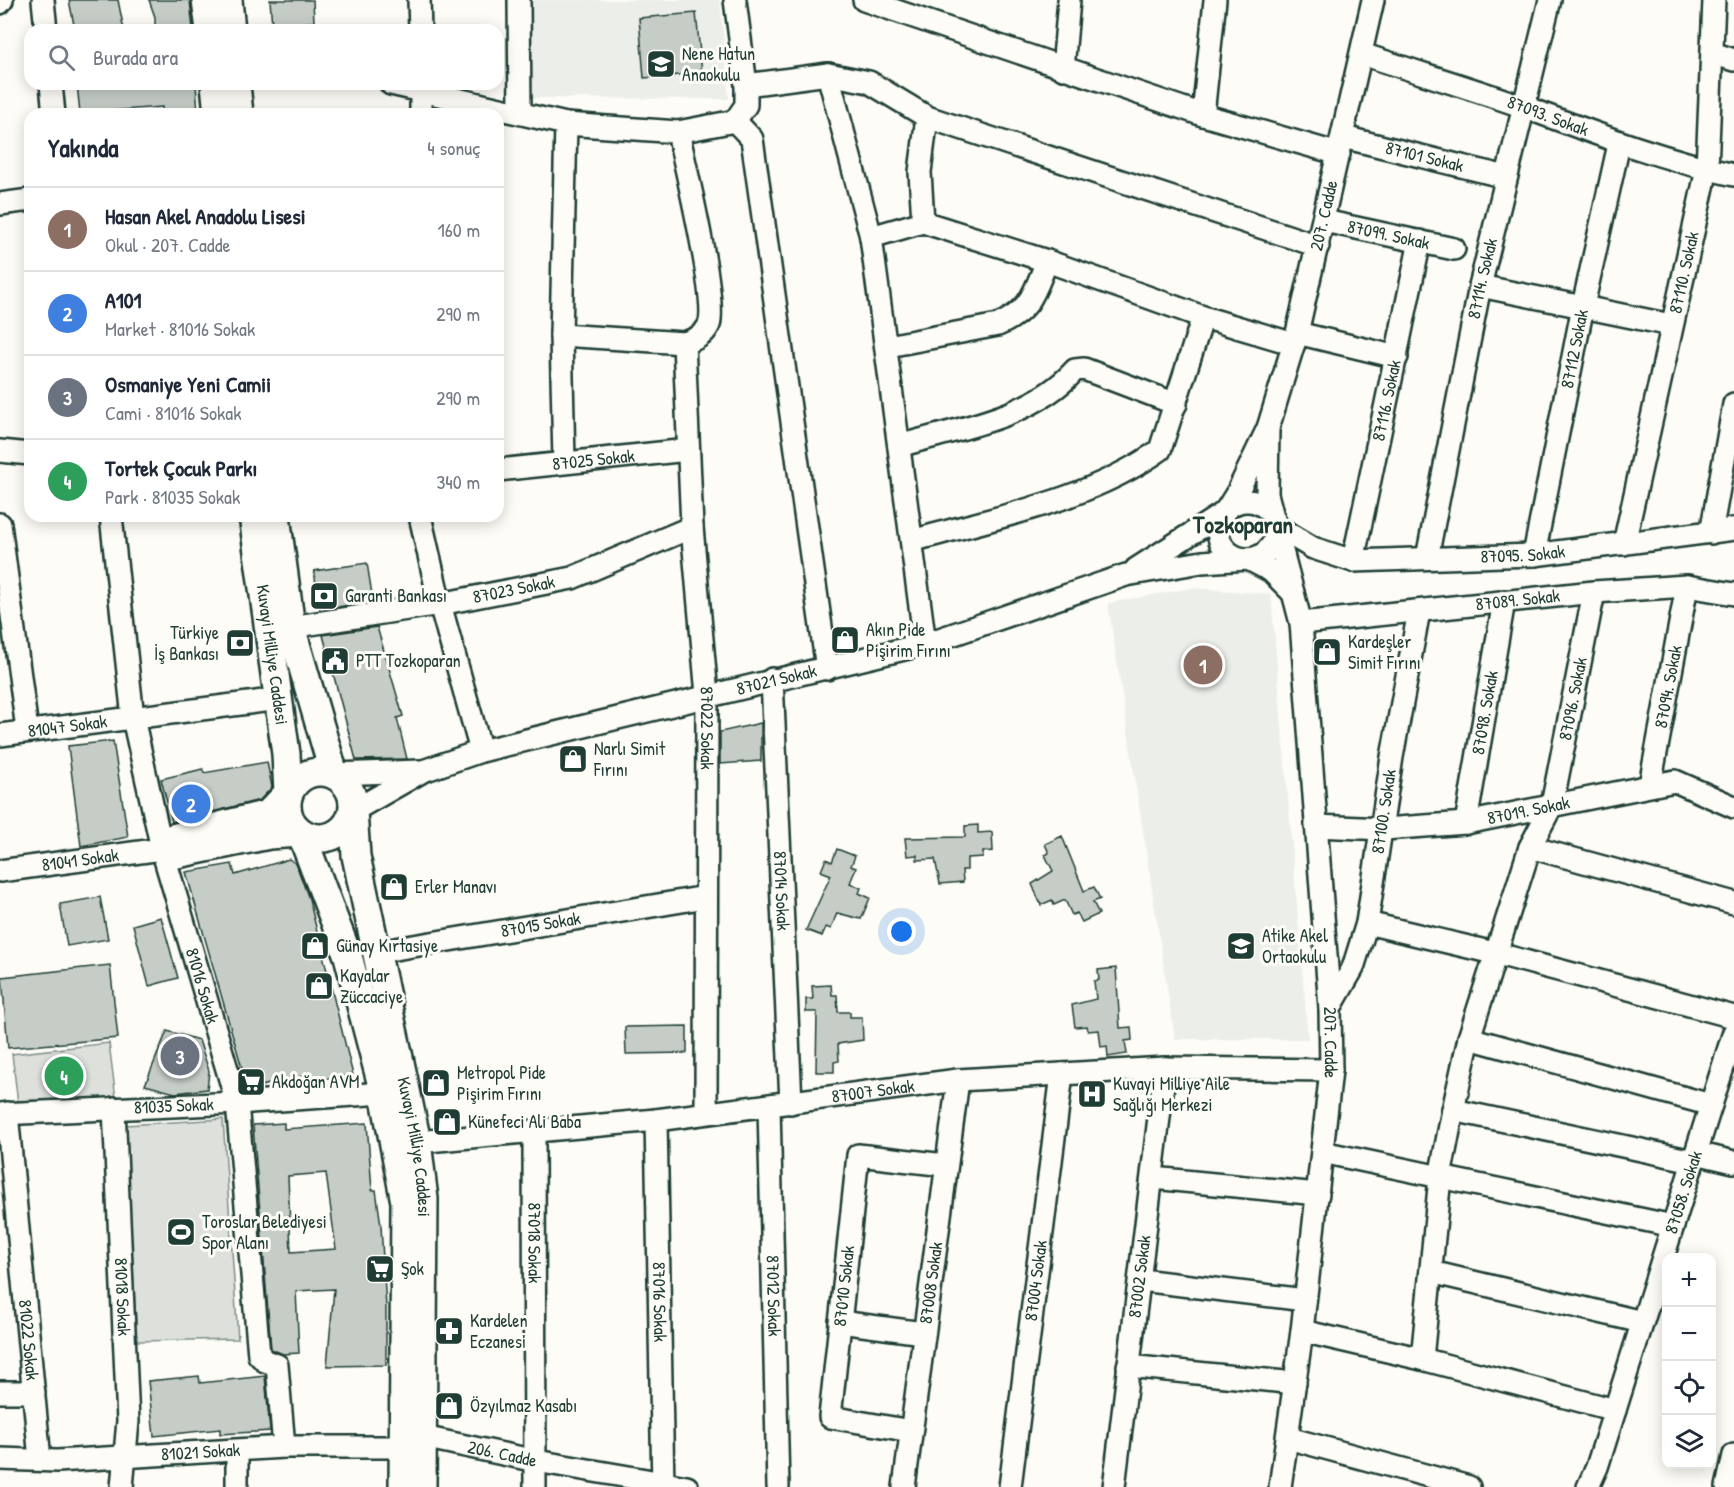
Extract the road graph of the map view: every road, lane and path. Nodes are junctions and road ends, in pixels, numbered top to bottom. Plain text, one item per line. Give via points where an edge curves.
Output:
1 (43, 0) edge
2 (206, 0) edge
3 (228, 0) edge
4 (419, 0) edge
5 (519, 0) edge
6 (735, 0) edge
7 (864, 0) edge
8 (1069, 0) edge
9 (1215, 0) edge
10 (1373, 0) edge
11 (1550, 0) edge
12 (1714, 0) edge
13 (45, 24) edge
14 (209, 24) edge
15 (230, 24) edge
16 (420, 24) edge
17 (1712, 52) junction
18 (1362, 54) junction
19 (1734, 60) edge
20 (1063, 69) junction
21 (828, 74) junction
22 (746, 85) junction
23 (52, 90) edge
24 (216, 90) edge
25 (237, 90) edge
26 (421, 90) edge
27 (432, 90) edge
28 (1523, 106) junction
29 (53, 108) edge
30 (217, 108) edge
31 (238, 108) edge
32 (421, 108) edge
33 (501, 108) edge
34 (504, 109) edge
35 (520, 113) junction
36 (1203, 115) junction
37 (927, 117) junction
38 (735, 121) junction
39 (566, 124) junction
40 (678, 132) junction
41 (1619, 144) junction
42 (1341, 146) junction
43 (1707, 169) junction
44 (1734, 175) edge
45 (1506, 177) junction
46 (24, 201) edge
47 (0, 204) edge
48 (1324, 221) junction
49 (923, 222) junction
50 (871, 237) junction
51 (1420, 241) junction
52 (1318, 246) junction
53 (1454, 249) dead end
54 (1047, 261) junction
55 (1480, 286) junction
56 (1583, 306) junction
57 (1203, 316) junction
58 (1671, 325) junction
59 (561, 335) junction
60 (1295, 338) junction
61 (684, 343) junction
62 (888, 346) junction
63 (1397, 357) junction
64 (1176, 404) junction
65 (1734, 404) edge
66 (1268, 428) junction
67 (899, 446) junction
68 (688, 450) junction
69 (0, 451) edge
70 (24, 453) edge
71 (564, 461) junction
72 (504, 469) edge
73 (1224, 512) junction
74 (112, 522) edge
75 (255, 522) edge
76 (277, 522) edge
77 (421, 522) edge
78 (0, 524) edge
79 (1276, 526) junction
80 (692, 527) junction
81 (1734, 529) edge
82 (1711, 533) junction
83 (912, 541) junction
84 (1624, 544) junction
85 (1534, 555) junction
86 (1427, 558) junction
87 (1248, 559) junction
88 (1353, 561) junction
89 (1126, 575) junction
90 (1687, 586) junction
91 (1594, 592) junction
92 (1734, 594) edge
93 (1295, 596) junction
94 (1504, 601) junction
95 (440, 604) junction
96 (1419, 611) junction
97 (1301, 623) junction
98 (291, 627) junction
99 (925, 644) junction
100 (827, 669) junction
101 (772, 679) junction
102 (707, 695) junction
103 (279, 699) junction
104 (133, 718) junction
105 (27, 730) junction
106 (0, 735) edge
107 (481, 751) junction
108 (423, 771) junction
109 (334, 774) junction
110 (1650, 785) junction
111 (288, 793) junction
112 (1552, 805) junction
113 (1734, 807) edge
114 (353, 811) junction
115 (1466, 823) junction
116 (1316, 826) junction
117 (1384, 829) junction
118 (302, 833) junction
119 (1530, 847) junction
120 (162, 849) junction
121 (0, 871) edge
122 (706, 897) junction
123 (1734, 903) edge
124 (1367, 923) junction
125 (377, 952) junction
126 (1498, 954) junction
127 (1330, 1008) junction
128 (1734, 1017) edge
129 (1469, 1038) junction
130 (1733, 1040) edge
131 (1165, 1068) junction
132 (1332, 1070) junction
133 (1062, 1074) junction
134 (958, 1080) junction
135 (384, 1093) junction
136 (237, 1103) junction
137 (791, 1103) junction
138 (769, 1106) junction
139 (1711, 1106) junction
140 (114, 1108) junction
141 (1453, 1110) junction
142 (706, 1113) junction
143 (4, 1114) edge
144 (656, 1120) junction
145 (534, 1133) junction
146 (417, 1142) junction
147 (1322, 1152) junction
148 (1694, 1157) junction
149 (1734, 1162) edge
150 (945, 1165) junction
151 (1440, 1177) junction
152 (1153, 1178) junction
153 (7, 1184) edge
154 (1318, 1194) junction
155 (1673, 1226) junction
156 (1431, 1272) junction
157 (1141, 1280) junction
158 (1305, 1299) junction
159 (840, 1322) junction
160 (1642, 1322) junction
161 (1302, 1331) junction
162 (923, 1333) junction
163 (1422, 1359) junction
164 (1128, 1366) junction
165 (1295, 1383) junction
166 (0, 1392) edge
167 (33, 1392) junction
168 (1615, 1410) junction
169 (911, 1431) junction
170 (1288, 1438) junction
171 (413, 1442) junction
172 (284, 1447) junction
173 (237, 1451) junction
174 (1734, 1455) edge
175 (125, 1457) junction
176 (0, 1459) edge
177 (40, 1461) junction
178 (536, 1461) junction
179 (1440, 1483) edge
180 (663, 1484) edge
181 (122, 1487) edge
182 (237, 1487) edge
183 (403, 1487) edge
184 (422, 1487) edge
185 (535, 1487) edge
186 (687, 1487) edge
187 (778, 1487) edge
188 (904, 1487) edge
189 (1010, 1487) edge
190 (1114, 1487) edge
191 (1280, 1487) edge
192 (1469, 1487) edge
193 (1587, 1487) edge
194 (1726, 1487) edge

1 - 13 street
2 - 14 main road
3 - 15 main road
4 - 16 street
5 - 35 street
6 - 22 street
7 - 20 street, 87101 Sokak
8 - 20 street
9 - 36 street
10 - 18 street, 207. Cadde
11 - 28 street, 87114. Sokak
12 - 17 street, 87110. Sokak
17 - 19 street
17 - 43 street, 87110. Sokak
18 - 28 street, 87093. Sokak
18 - 42 street, 207. Cadde
20 - 36 street, 87101 Sokak
21 - 22 street
21 - 37 street via 869,82
21 - 50 street
22 - 38 street via 746,105
23 - 29 street
24 - 30 main road
25 - 31 main road
26 - 32 street
27 - 33 street
28 - 41 street, 87093. Sokak
28 - 45 street, 87114. Sokak
34 - 35 street
35 - 39 street
36 - 42 street, 87101 Sokak
37 - 49 street via 920,172
37 - 52 street
38 - 40 street
38 - 100 street via 752,139
39 - 40 street
39 - 59 street
40 - 61 street via 710,296 709,324 698,339
41 - 43 street, 87093. Sokak
41 - 56 street, 87112 Sokak
42 - 45 street, 87101 Sokak
42 - 48 street, 207. Cadde
43 - 44 street, 87093. Sokak
43 - 58 street, 87110. Sokak
45 - 55 street, 87114. Sokak
46 - 47 street
48 - 51 street, 87099. Sokak
48 - 52 street, 207. Cadde
49 - 50 street
49 - 54 street
50 - 62 street
51 - 53 street, 87099. Sokak
51 - 63 street, 87116. Sokak
52 - 60 street, 207. Cadde
54 - 57 street
54 - 62 street via 1030,303 1015,318 998,325
55 - 56 street
55 - 86 street, 87114. Sokak
56 - 58 street
56 - 85 street, 87112 Sokak
57 - 60 street
57 - 64 street
58 - 84 street, 87110. Sokak
59 - 61 street
59 - 71 street
60 - 63 street
60 - 66 street, 207. Cadde
61 - 68 street, 87022 Sokak
62 - 67 street
63 - 88 street, 87116. Sokak
64 - 67 street via 1084,369 1076,370 1025,408
64 - 83 street via 1160,450 1112,480 1074,495
65 - 82 street
66 - 73 street
66 - 79 street, 207. Cadde via 1267,494
67 - 83 street
68 - 71 street, 87025 Sokak
68 - 80 street, 87022 Sokak
69 - 70 street
71 - 72 street, 87025 Sokak
73 - 79 street via 1250,501 1267,509
73 - 87 street via 1219,539 1230,554
73 - 89 street
74 - 104 street, 81016 Sokak
75 - 103 main road, Kuvayi Milliye Caddesi
76 - 98 main road, Kuvayi Milliye Caddesi
77 - 95 street
78 - 105 street
79 - 87 street via 1272,545 1266,552
79 - 88 street, 87095. Sokak via 1313,548
79 - 93 street, 207. Cadde
80 - 95 street, 87023 Sokak via 572,578
80 - 102 street, 87022 Sokak
81 - 82 street, 87095. Sokak
82 - 84 street, 87095. Sokak
83 - 99 street
84 - 85 street, 87095. Sokak
85 - 86 street, 87095. Sokak
86 - 88 street, 87095. Sokak
87 - 89 street via 1202,562
87 - 93 street via 1271,572
89 - 99 street, 87021 Sokak
90 - 91 street, 87089. Sokak
90 - 92 street, 87089. Sokak
90 - 110 street, 87094. Sokak
91 - 94 street, 87089. Sokak
91 - 112 street, 87096. Sokak
93 - 97 street, 207. Cadde
94 - 96 street, 87089. Sokak
94 - 115 street, 87098. Sokak
95 - 98 street, 87023 Sokak
95 - 107 street
96 - 97 street, 87089. Sokak
96 - 117 street, 87100. Sokak via 1392,758
97 - 116 street, 207. Cadde
98 - 109 main road, Kuvayi Milliye Caddesi
99 - 100 street, 87021 Sokak
100 - 101 street, 87021 Sokak
101 - 102 street, 87021 Sokak
101 - 137 street, 87014 Sokak
102 - 107 street, 87021 Sokak
102 - 122 street, 87022 Sokak
103 - 104 street, 81047 Sokak
103 - 111 main road, Kuvayi Milliye Caddesi
104 - 105 street, 81047 Sokak
104 - 120 street, 81016 Sokak
105 - 106 street, 81047 Sokak
107 - 108 street, 87021 Sokak
108 - 109 street, 87021 Sokak
108 - 114 street, 87021 Sokak
109 - 111 main road via 323,771 302,776
109 - 114 main road via 350,789
110 - 112 street, 87019. Sokak
110 - 113 street, 87019. Sokak via 1676,781
111 - 118 main road via 288,815
111 - 120 main road via 268,814 172,838
112 - 115 street, 87019. Sokak
112 - 119 street, 87096. Sokak
114 - 118 main road via 350,821 333,836 312,837
114 - 125 main road, Kuvayi Milliye Caddesi via 356,856
115 - 117 street, 87019. Sokak
116 - 117 street, 87019. Sokak
116 - 127 street, 207. Cadde
117 - 124 street, 87100. Sokak
118 - 120 main road via 269,835 177,854
118 - 135 main road, Kuvayi Milliye Caddesi via 348,956
119 - 123 street
119 - 126 street, 87096. Sokak
120 - 121 street, 81041 Sokak
120 - 136 street, 81016 Sokak
122 - 125 street, 87015 Sokak
122 - 142 street, 87022 Sokak
124 - 126 street
124 - 127 street, 87100. Sokak via 1353,968
125 - 146 main road, Kuvayi Milliye Caddesi
126 - 128 street
126 - 129 street, 87096. Sokak
127 - 132 street, 207. Cadde
129 - 139 street
129 - 141 street, 87096. Sokak
130 - 139 street, 87058. Sokak
131 - 132 street, 87007 Sokak
131 - 133 street, 87007 Sokak
131 - 152 street, 87002 Sokak
132 - 147 street, 207. Cadde
133 - 134 street, 87007 Sokak
133 - 189 street, 87004 Sokak
134 - 137 street, 87007 Sokak
134 - 150 street, 87008 Sokak
135 - 136 street, 81035 Sokak
135 - 171 main road, Kuvayi Milliye Caddesi via 405,1202
136 - 140 street, 81035 Sokak
136 - 172 street, 81016 Sokak via 259,1354 277,1365
137 - 138 street, 87007 Sokak
138 - 142 street, 87007 Sokak
138 - 187 street, 87012 Sokak
139 - 148 street, 87058. Sokak
140 - 143 street, 81035 Sokak
140 - 175 street, 81018 Sokak via 127,1381
141 - 148 street
141 - 151 street, 87096. Sokak
142 - 144 street, 87007 Sokak
143 - 153 street, 81022 Sokak
144 - 145 street, 87007 Sokak
144 - 180 street, 87016 Sokak
145 - 146 street, 87007 Sokak
145 - 178 street, 87018 Sokak
146 - 171 main road, Kuvayi Milliye Caddesi via 424,1199
147 - 151 street
147 - 154 street, 207. Cadde
148 - 149 street
148 - 155 street, 87058. Sokak
150 - 159 street, 87010 Sokak via 858,1155
150 - 162 street, 87008 Sokak
151 - 155 street
151 - 156 street, 87096. Sokak
152 - 154 street
152 - 157 street, 87002 Sokak
153 - 167 street, 81022 Sokak
154 - 158 street, 207. Cadde
155 - 160 street, 87058. Sokak
156 - 160 street
156 - 163 street, 87096. Sokak
157 - 158 street
157 - 164 street, 87002 Sokak
158 - 161 street, 207. Cadde
159 - 162 street
159 - 169 street, 87010 Sokak via 830,1417
160 - 168 street, 87058. Sokak
161 - 163 street
161 - 165 street, 207. Cadde
162 - 169 street, 87008 Sokak
163 - 168 street
164 - 165 street
164 - 190 street, 87002 Sokak
165 - 170 street, 207. Cadde
166 - 167 street
167 - 177 street, 81022 Sokak
168 - 193 street, 87058. Sokak
169 - 188 street, 87008 Sokak
170 - 179 street
170 - 191 street, 207. Cadde
171 - 172 street, 81021 Sokak
171 - 178 street, 206. Cadde
171 - 183 main road, Kuvayi Milliye Caddesi
171 - 184 main road, Kuvayi Milliye Caddesi
172 - 173 street, 81021 Sokak
173 - 175 street, 81021 Sokak
173 - 182 street
174 - 194 street
175 - 177 street, 81021 Sokak
175 - 181 street, 81018 Sokak
176 - 177 street, 81021 Sokak
178 - 180 street, 206. Cadde
178 - 185 street, 87018 Sokak
179 - 192 street
180 - 186 street, 206. Cadde

